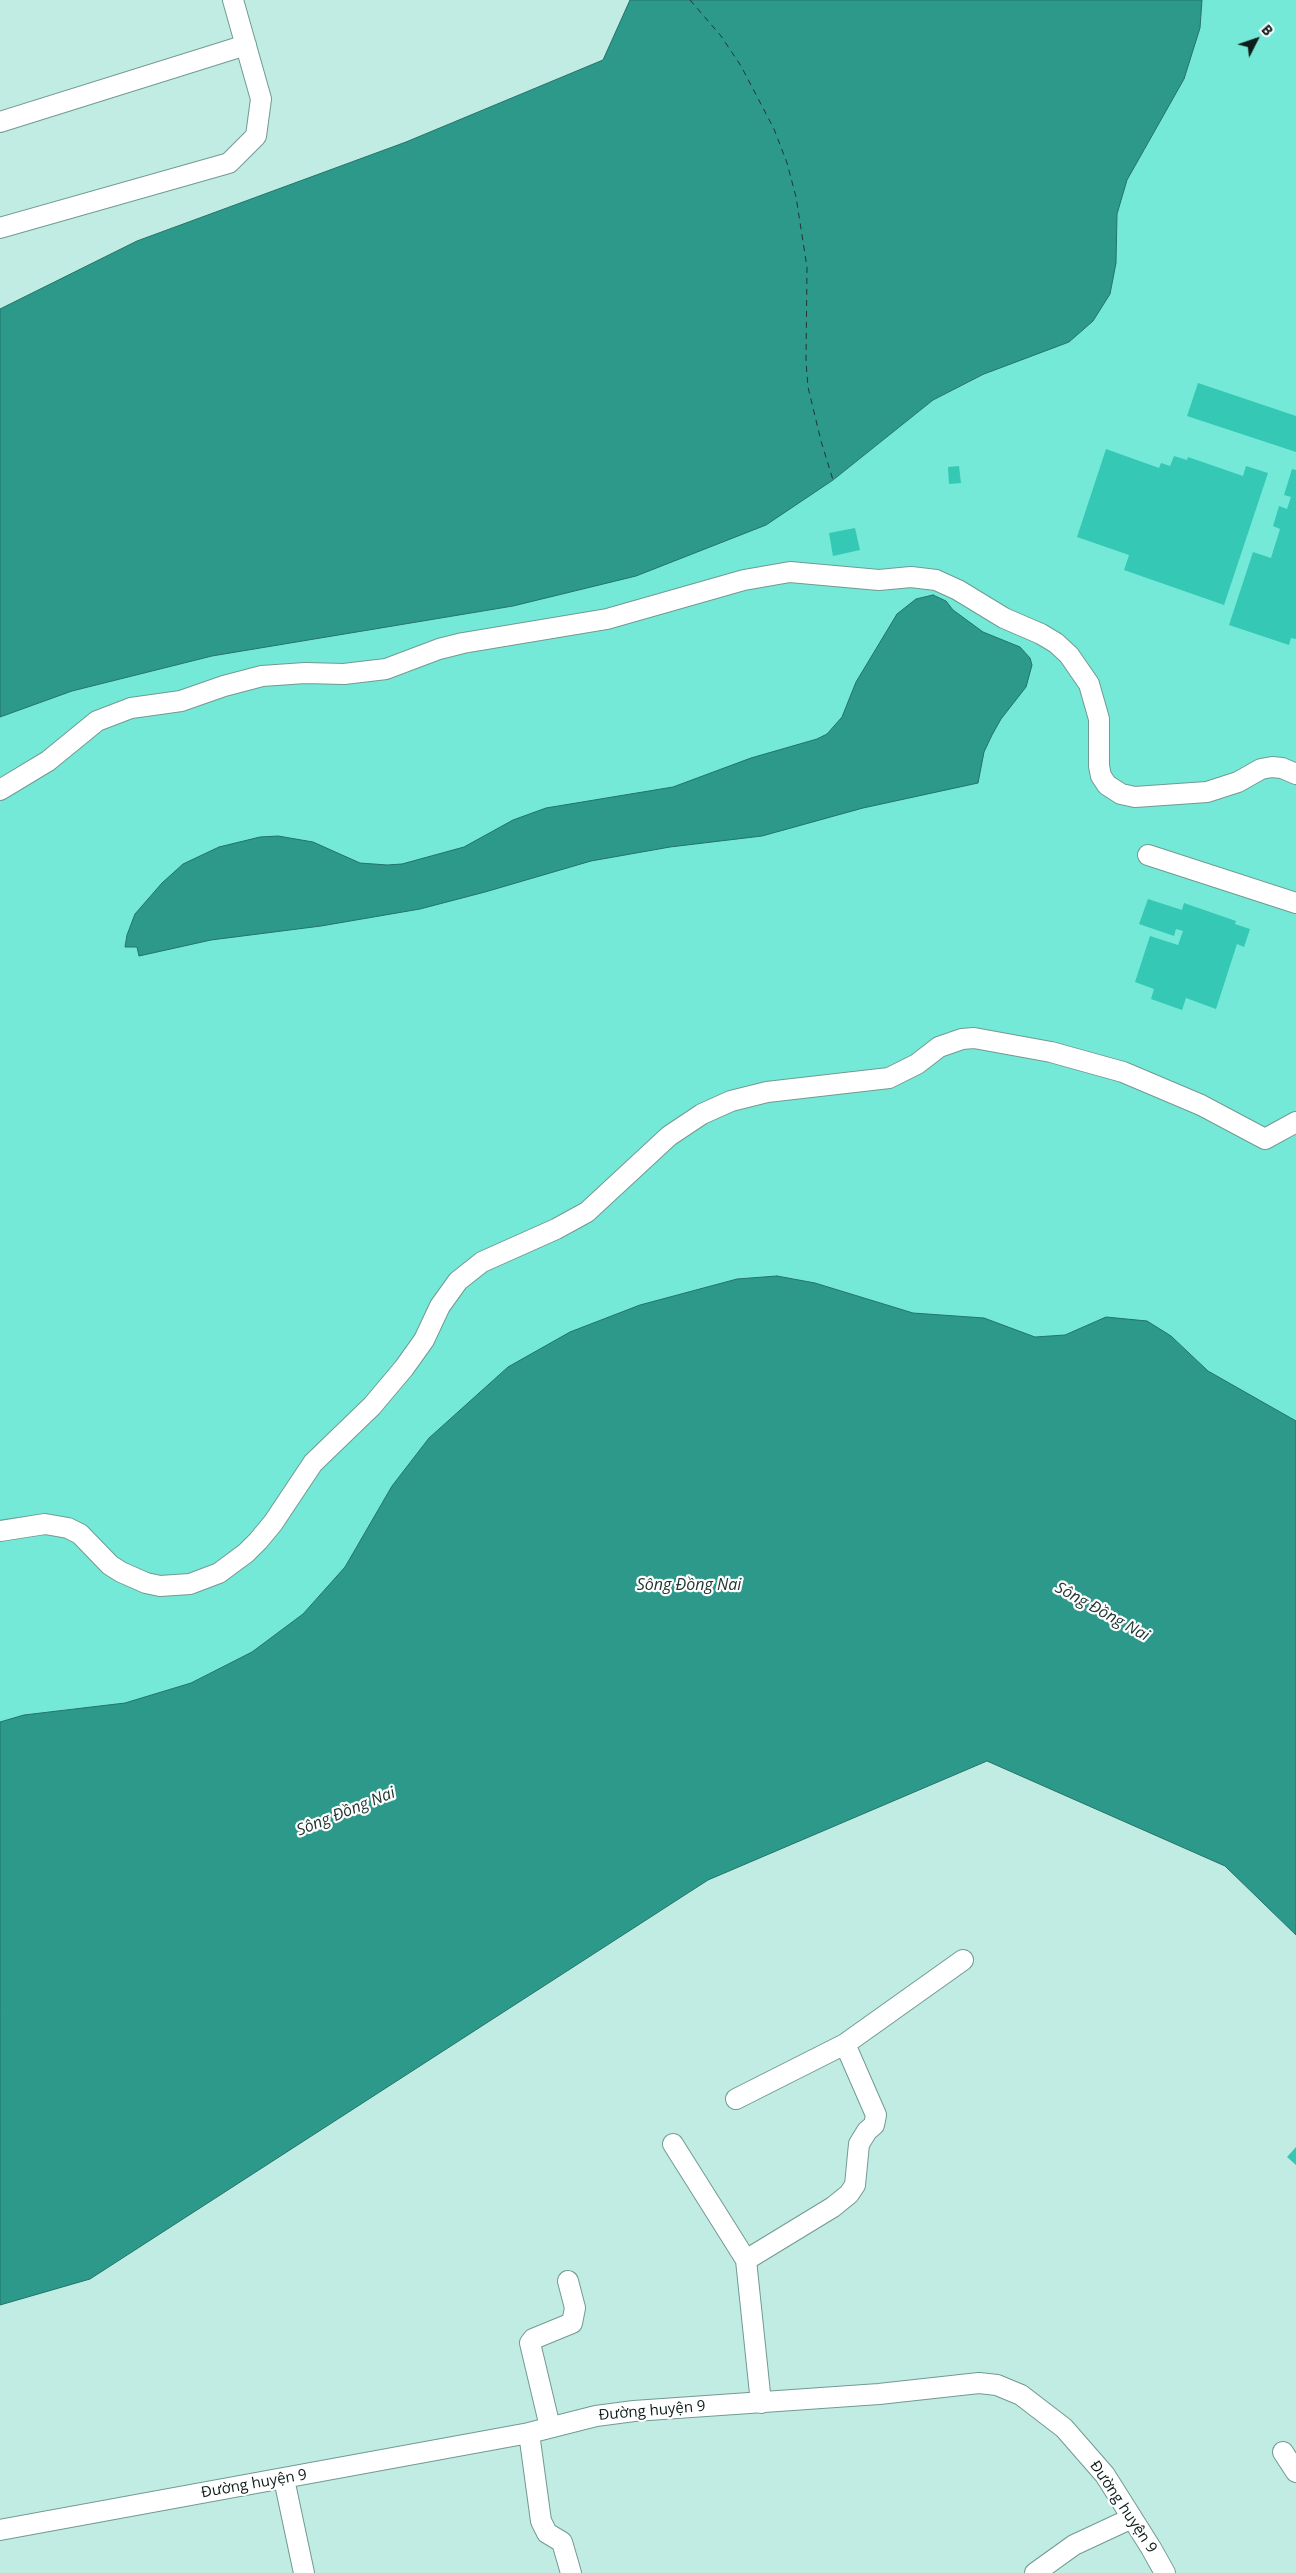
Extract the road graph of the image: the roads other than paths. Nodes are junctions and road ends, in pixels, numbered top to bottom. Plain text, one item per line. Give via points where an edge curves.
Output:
1 (233, 0) edge
2 (246, 45) junction
3 (0, 122) edge
4 (0, 228) edge
5 (1296, 774) edge
6 (0, 790) edge
7 (1148, 855) dead end
8 (1296, 902) edge
9 (1296, 1122) edge
10 (0, 1531) edge
11 (963, 1960) dead end
12 (845, 2044) junction
13 (736, 2099) dead end
14 (673, 2144) dead end
15 (746, 2260) junction
16 (568, 2280) dead end
17 (762, 2403) junction
18 (550, 2427) junction
19 (529, 2433) junction
20 (1283, 2452) dead end
21 (1296, 2472) edge
22 (284, 2479) junction
23 (1132, 2518) junction
24 (0, 2530) edge
25 (304, 2573) edge
26 (571, 2573) edge
27 (1035, 2573) edge
28 (1164, 2573) edge

1 - 2 street
2 - 3 street
2 - 4 street via 261,100 256,136 229,163
5 - 6 street via 1282,768 1261,769 1238,782 1207,792 1135,797 1120,794 1101,776 1099,719 1089,684 1070,655 1056,644 936,580 910,577 879,580 790,572 744,580 598,621 439,649 386,669 344,674 262,676 181,701 131,708 97,722 48,761
7 - 8 street
9 - 10 street via 1264,1139 1201,1105 1123,1072 1051,1052 974,1038 939,1047 917,1064 890,1078 767,1092 731,1101 702,1114 669,1136 588,1212 556,1230 482,1262 458,1281 404,1368 372,1406 313,1463 274,1523 258,1541 219,1573 190,1584 160,1586 121,1572 80,1534 68,1528 44,1524
11 - 12 street
12 - 13 street
12 - 15 street via 876,2114 874,2125 859,2144 855,2185 833,2207
14 - 15 street
15 - 17 street
16 - 18 street via 574,2308 572,2323 530,2343
17 - 18 street, Đường huyện 9 via 634,2411
17 - 23 street, Đường huyện 9 via 997,2385 1022,2395 1064,2428 1104,2475
18 - 19 street, Đường huyện 9
19 - 22 street, Đường huyện 9
19 - 26 street via 541,2521 547,2533 562,2542
20 - 21 street
22 - 24 street, Đường huyện 9
22 - 25 street
23 - 27 street via 1074,2545
23 - 28 street, Đường huyện 9

